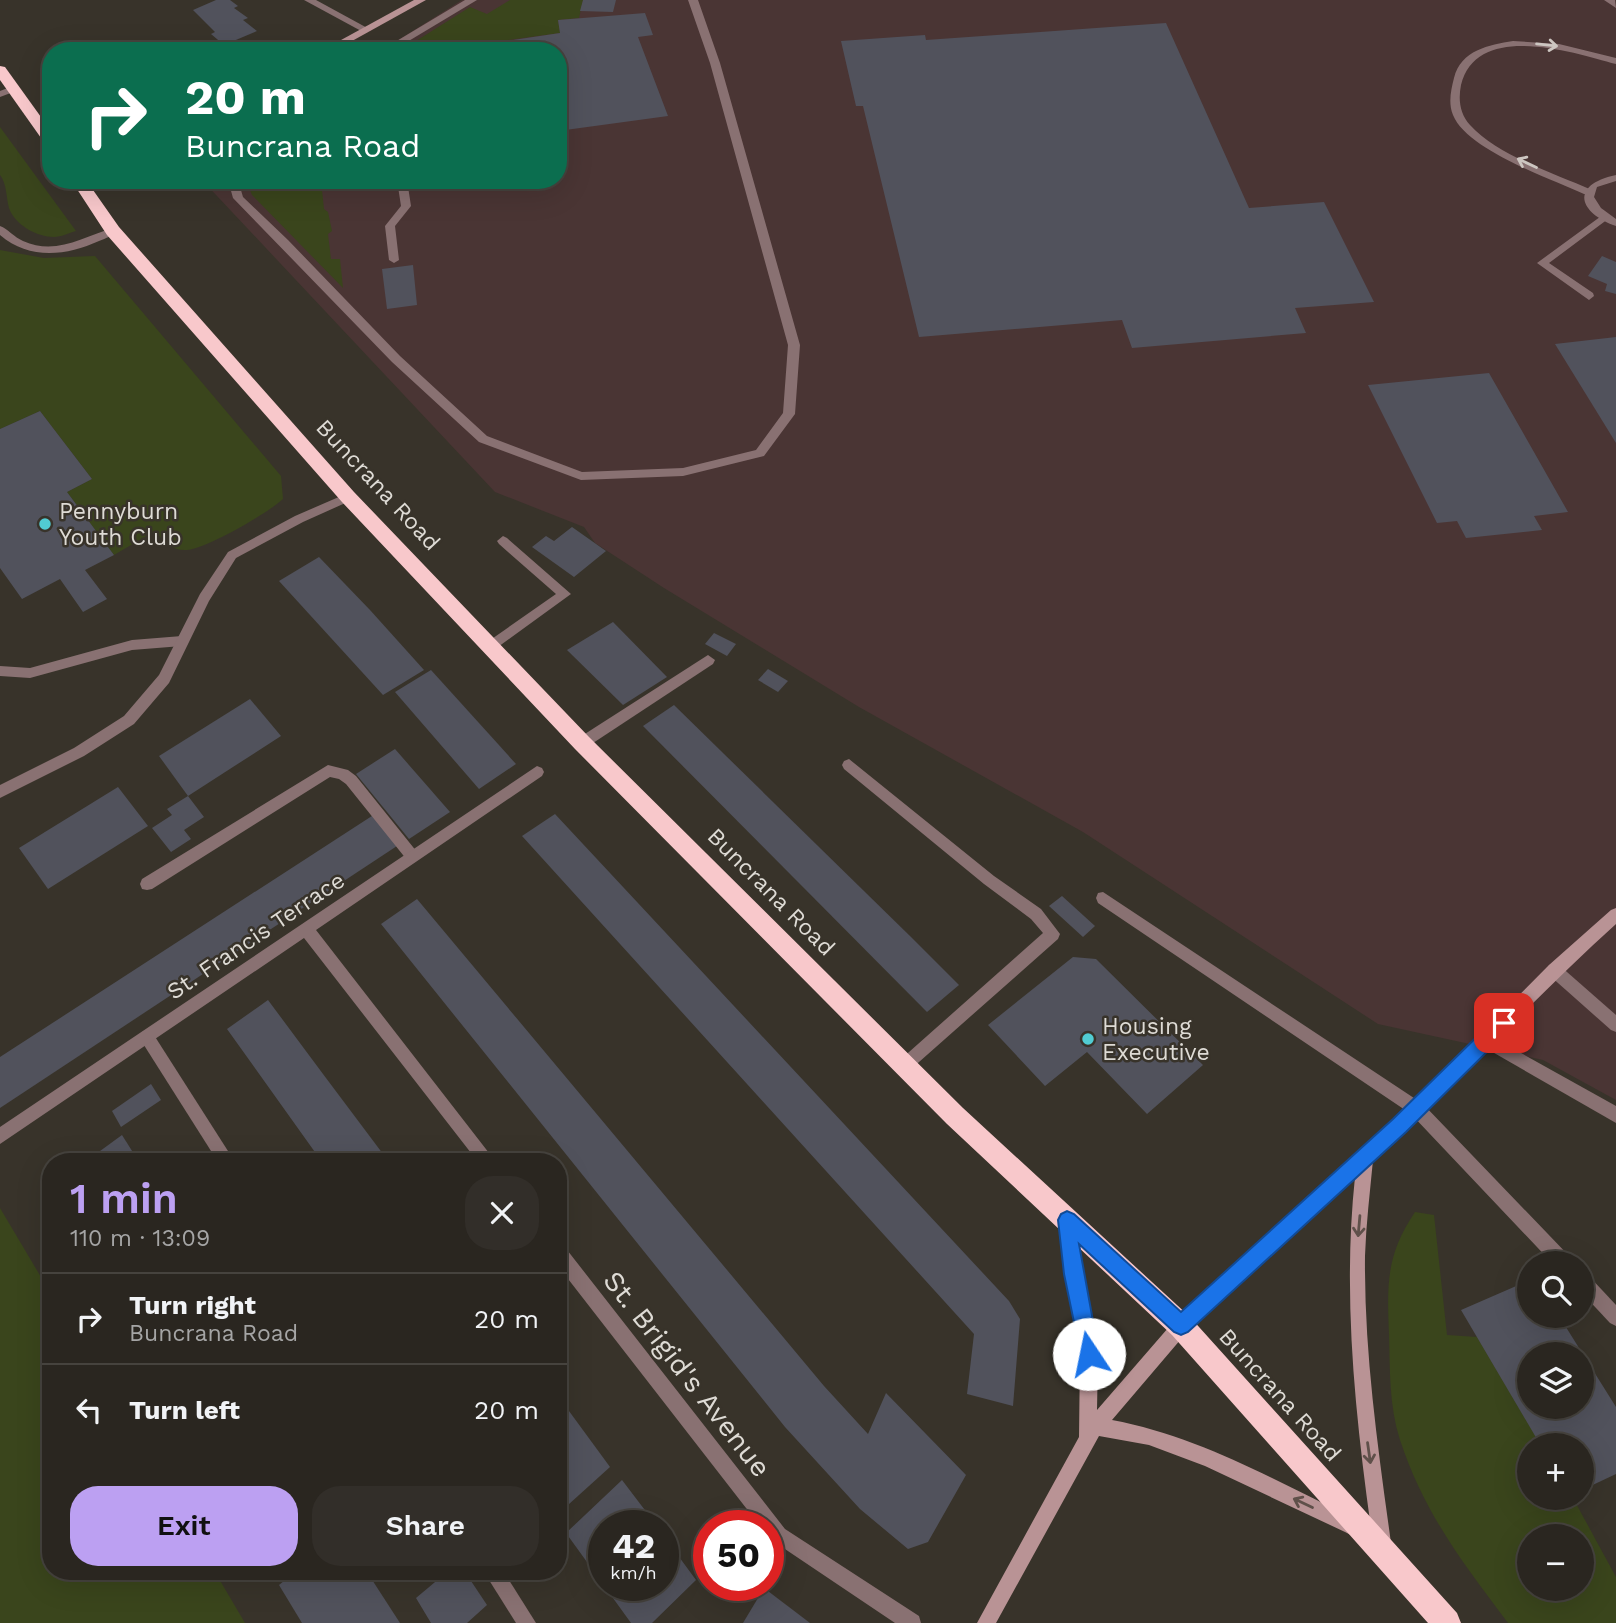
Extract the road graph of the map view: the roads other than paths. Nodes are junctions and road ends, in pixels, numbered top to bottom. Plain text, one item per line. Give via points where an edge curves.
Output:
1 (309, 0) edge
2 (421, 0) edge
3 (472, 0) edge
4 (693, 0) edge
5 (1609, 0) edge
6 (1616, 5) edge
7 (366, 30) junction
8 (343, 42) edge
9 (401, 42) edge
10 (1616, 61) edge
11 (0, 70) edge
12 (6, 91) edge
13 (42, 132) edge
14 (1616, 178) edge
15 (84, 189) edge
16 (236, 189) edge
17 (403, 189) edge
18 (1588, 192) junction
19 (1604, 217) junction
20 (1616, 223) edge
21 (113, 230) junction
22 (1, 232) edge
23 (394, 260) dead end
24 (1589, 296) dead end
25 (348, 497) junction
26 (503, 541) dead end
27 (181, 641) junction
28 (491, 647) junction
29 (708, 660) dead end
30 (0, 671) edge
31 (582, 743) junction
32 (849, 765) dead end
33 (537, 772) dead end
34 (0, 792) edge
35 (412, 856) junction
36 (147, 884) dead end
37 (1103, 898) dead end
38 (1616, 915) edge
39 (307, 930) junction
40 (1554, 970) junction
41 (1616, 1025) edge
42 (147, 1037) junction
43 (1487, 1041) junction
44 (905, 1065) junction
45 (1417, 1109) junction
46 (1616, 1115) edge
47 (0, 1136) edge
48 (221, 1153) edge
49 (481, 1153) edge
50 (1364, 1158) junction
51 (1067, 1220) junction
52 (1553, 1251) edge
53 (567, 1264) edge
54 (1594, 1294) edge
55 (1616, 1318) edge
56 (1181, 1326) junction
57 (1091, 1433) junction
58 (1364, 1532) junction
59 (1383, 1552) junction
60 (498, 1580) edge
61 (527, 1623) edge
62 (912, 1623) edge
63 (986, 1623) edge
64 (1447, 1623) edge

1 - 7 street
2 - 7 street
3 - 9 street
4 - 16 street via 794,345 789,414 760,453 683,472 581,476 483,439 396,359 238,198
5 - 6 street
7 - 8 street
18 -> 10 street via 1479,141 1458,116 1455,89 1463,65 1486,48 1534,44 1583,49
11 - 12 highway
12 - 13 highway
14 - 18 street via 1602,180
15 - 21 highway, Buncrana Road
17 - 23 street via 406,206 390,226
18 - 19 street via 1594,209
19 - 20 street
19 - 24 street via 1542,263
21 - 22 street via 54,250 30,247
21 - 25 highway, Buncrana Road
25 - 27 street via 232,555
25 - 28 highway, Buncrana Road
26 - 28 street via 565,594
27 - 30 street via 133,645 42,670
27 - 34 street via 164,680 129,720 79,752
28 - 31 highway, Buncrana Road
29 - 31 street
31 - 44 highway, Buncrana Road
32 - 44 street via 1036,914 1053,934
33 - 35 street, St. Francis Terrace
35 - 36 street via 351,780 328,771
35 - 39 street, St. Francis Terrace
37 - 45 street
38 - 40 street
39 - 42 street, St. Francis Terrace
39 - 49 street
40 - 41 street
40 - 43 street
42 - 47 street, St. Francis Terrace
42 - 48 street
43 - 45 street
43 - 46 street
44 - 51 highway, Buncrana Road
45 - 50 street
45 - 52 street
50 - 56 street
50 -> 59 street via 1357,1252 1358,1322
51 - 56 highway, Buncrana Road
51 - 57 street via 1089,1354
53 - 62 street, St. Brigid's Avenue via 779,1535
54 - 55 street
56 - 57 street
56 - 58 highway, Buncrana Road
58 -> 57 street via 1209,1458 1149,1436
57 - 63 street
58 - 59 highway, Buncrana Road
59 - 64 highway, Buncrana Road
60 - 61 street

